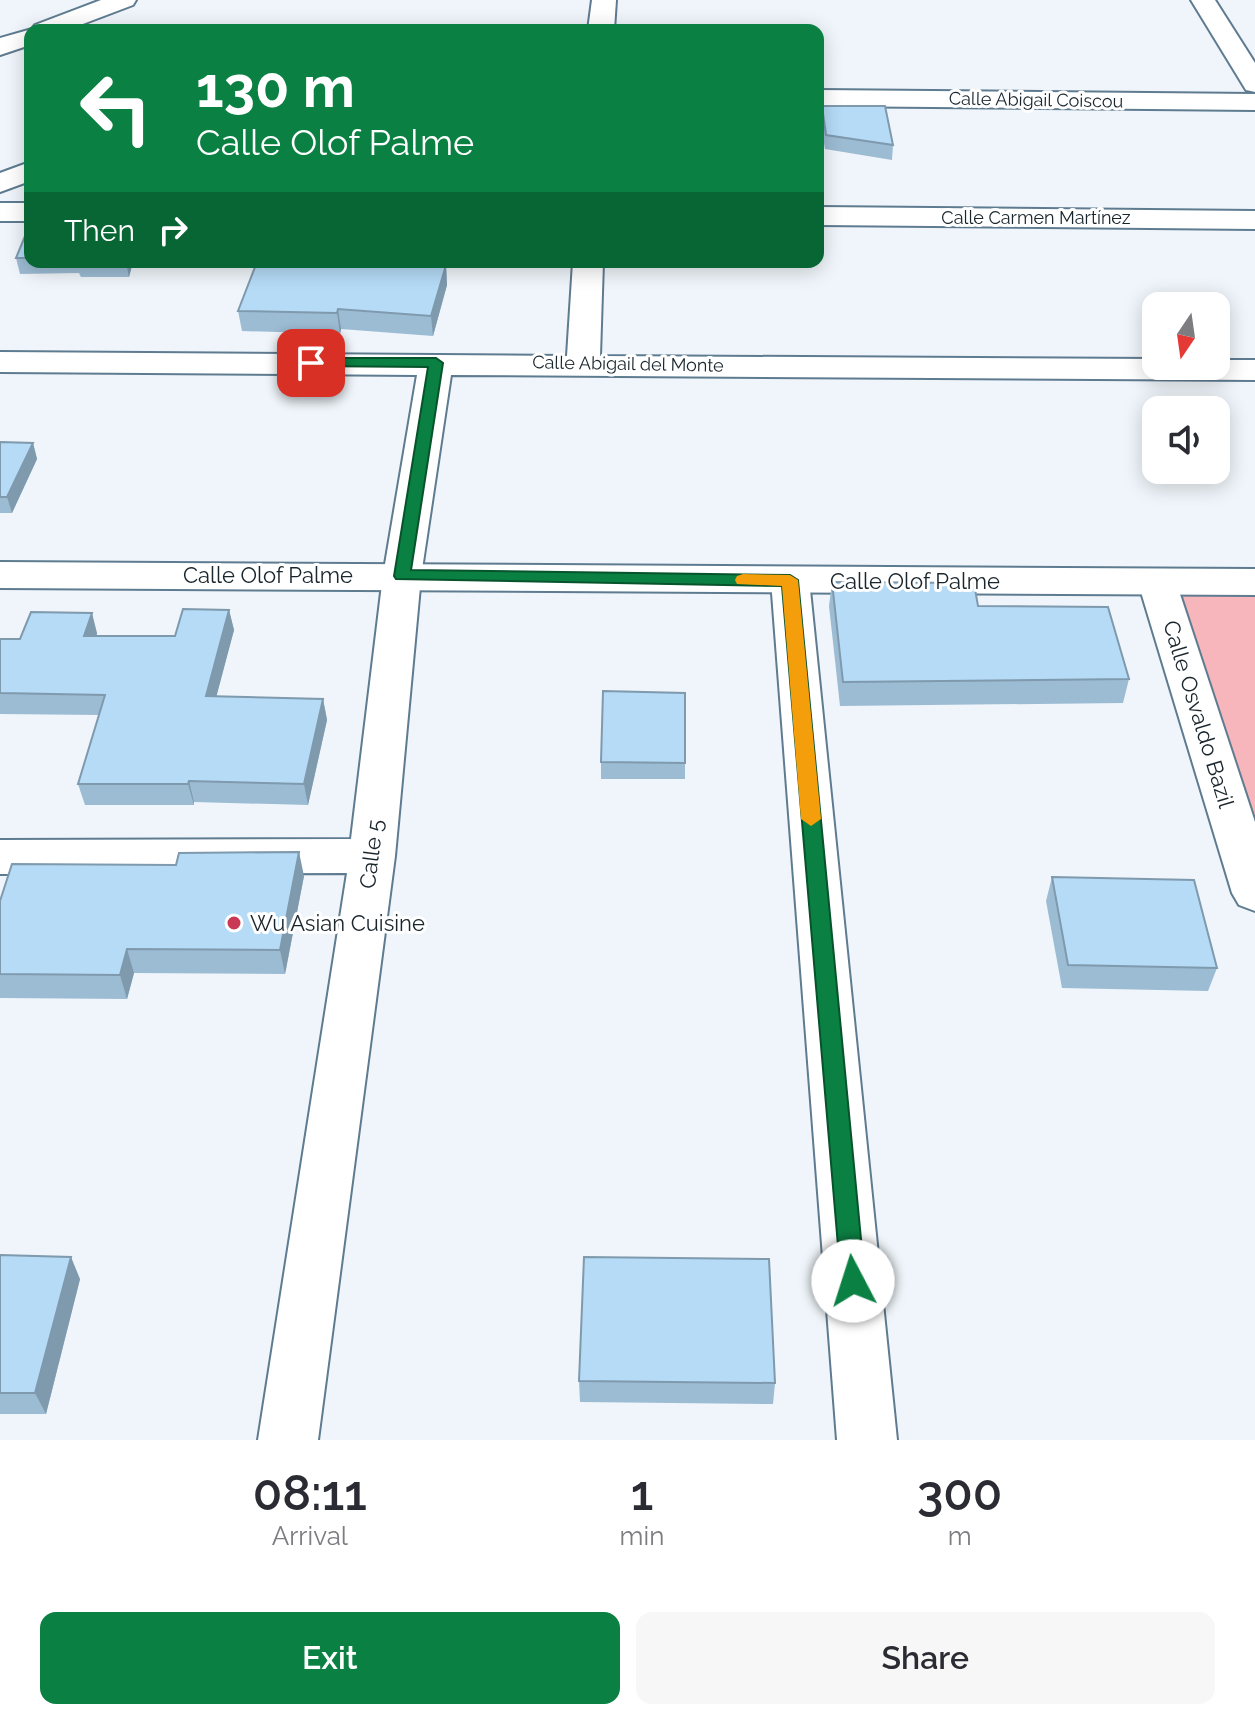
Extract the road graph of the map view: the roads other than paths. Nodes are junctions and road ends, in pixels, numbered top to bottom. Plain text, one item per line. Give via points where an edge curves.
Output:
1 (124, 0) edge
2 (604, 0) edge
3 (1203, 0) edge
4 (60, 24) edge
5 (602, 24) edge
6 (24, 38) edge
7 (0, 47) edge
8 (1255, 84) edge
9 (824, 98) edge
10 (1255, 102) edge
11 (24, 173) edge
12 (0, 183) edge
13 (0, 212) edge
14 (24, 212) edge
15 (824, 216) edge
16 (1255, 220) edge
17 (588, 268) edge
18 (0, 362) edge
19 (436, 363) junction
20 (583, 364) junction
21 (1255, 370) edge
22 (0, 575) edge
23 (402, 576) junction
24 (790, 580) junction
25 (1157, 582) junction
26 (1255, 582) edge
27 (372, 856) junction
28 (0, 857) edge
29 (1255, 893) edge
30 (288, 1440) edge
31 (867, 1440) edge

1 - 4 street
2 - 5 street
3 - 8 street
6 - 7 street
9 - 10 street, Calle Abigail Coiscou
11 - 12 street
13 - 14 street
15 - 16 street, Calle Carmen Martínez
17 - 20 street
18 - 19 street, Calle Abigail del Monte
19 - 20 street, Calle Abigail del Monte
19 - 23 street, Calle 5
20 - 21 street, Calle Abigail del Monte
22 - 23 street, Calle Olof Palme
23 - 24 street, Calle Olof Palme
23 - 27 street, Calle 5
24 - 25 street, Calle Olof Palme
24 - 31 street
25 - 26 street, Calle Olof Palme
25 - 29 street, Calle Osvaldo Bazil
27 - 28 street
27 - 30 street, Calle 5

